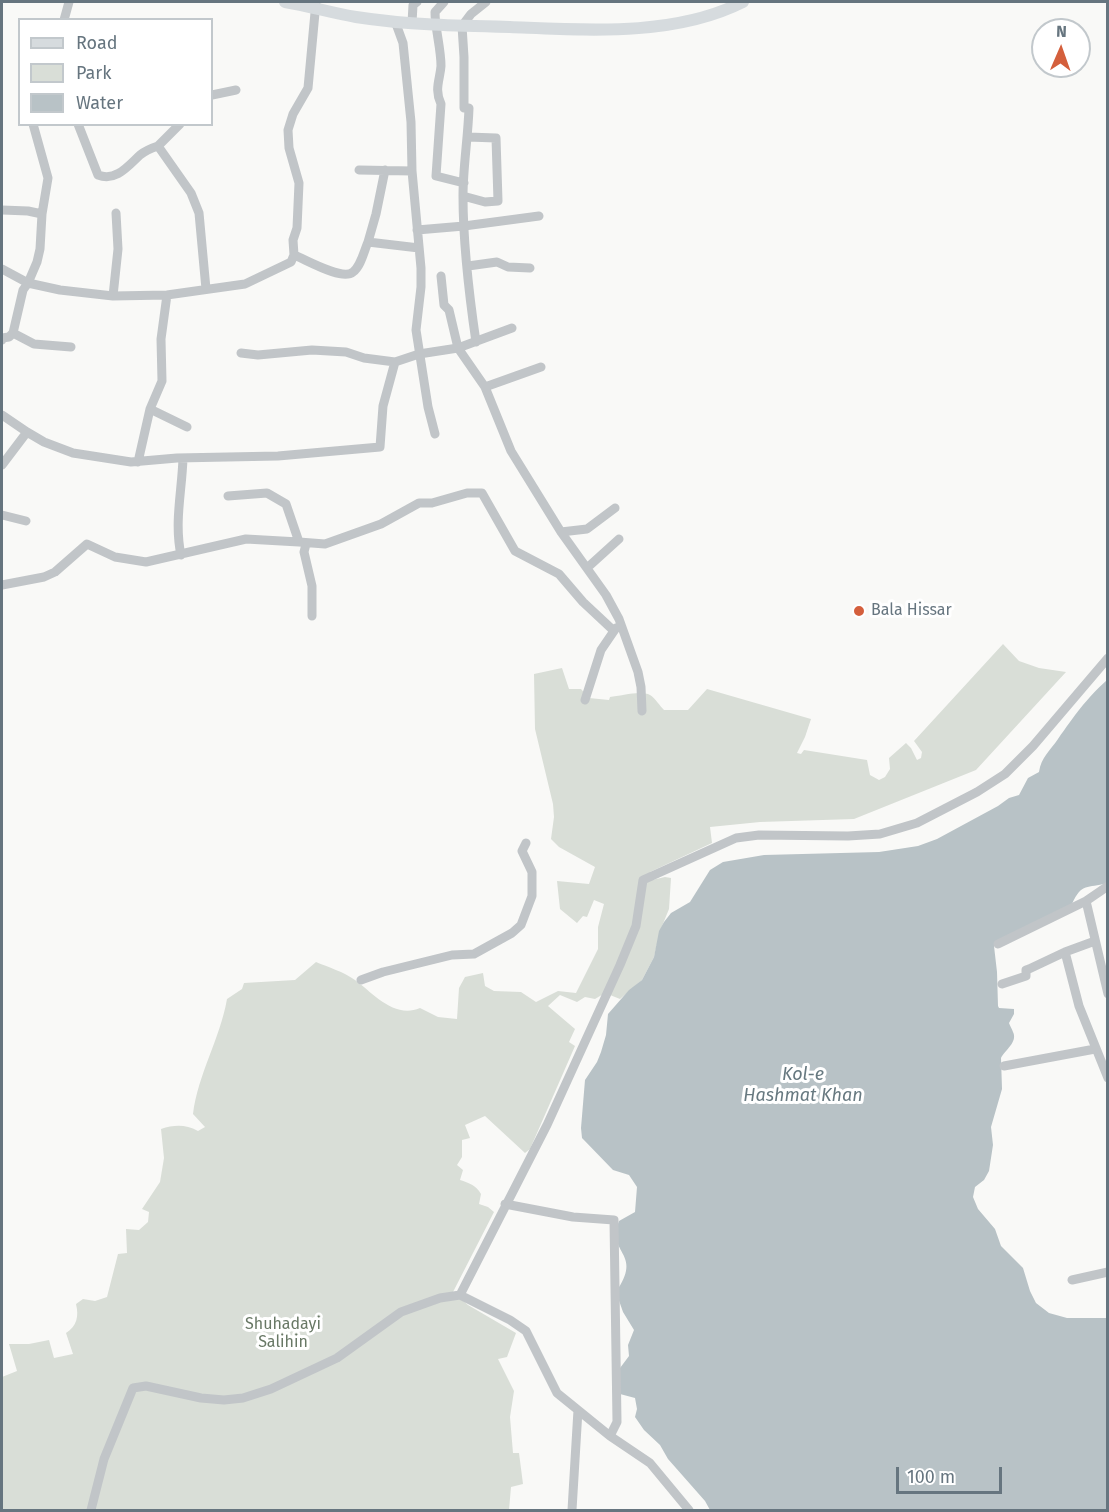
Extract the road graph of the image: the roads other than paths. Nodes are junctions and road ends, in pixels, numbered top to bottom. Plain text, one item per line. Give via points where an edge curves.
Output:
1 (69, 2) edge
2 (285, 2) edge
3 (417, 2) edge
4 (444, 2) edge
5 (486, 2) edge
6 (743, 2) edge
7 (301, 3) edge
8 (315, 5) edge
9 (65, 18) edge
10 (395, 21) junction
11 (412, 23) junction
12 (438, 25) junction
13 (462, 26) junction
14 (236, 90) dead end
15 (213, 94) edge
16 (34, 126) edge
17 (79, 126) edge
18 (178, 126) edge
19 (468, 137) junction
20 (158, 146) junction
21 (358, 170) dead end
22 (385, 170) junction
23 (412, 171) junction
24 (464, 183) junction
25 (463, 196) junction
26 (2, 210) edge
27 (116, 213) dead end
28 (42, 214) junction
29 (539, 216) dead end
30 (464, 226) junction
31 (417, 230) junction
32 (368, 242) junction
33 (420, 248) junction
34 (294, 255) junction
35 (468, 266) junction
36 (530, 268) dead end
37 (2, 269) edge
38 (441, 276) dead end
39 (28, 284) junction
40 (206, 290) junction
41 (167, 295) junction
42 (113, 296) junction
43 (512, 328) dead end
44 (13, 333) junction
45 (2, 340) edge
46 (476, 342) junction
47 (71, 347) dead end
48 (458, 348) junction
49 (241, 353) dead end
50 (419, 354) junction
51 (395, 362) junction
52 (541, 367) dead end
53 (485, 387) junction
54 (150, 409) junction
55 (2, 415) edge
56 (186, 427) dead end
57 (27, 432) junction
58 (435, 434) dead end
59 (183, 458) junction
60 (138, 462) junction
61 (2, 465) edge
62 (228, 496) dead end
63 (615, 508) dead end
64 (2, 515) edge
65 (26, 521) dead end
66 (561, 532) junction
67 (619, 539) dead end
68 (302, 543) junction
69 (181, 555) junction
70 (587, 568) junction
71 (2, 584) edge
72 (312, 616) dead end
73 (620, 622) junction
74 (614, 632) junction
75 (1107, 658) edge
76 (585, 699) dead end
77 (642, 711) dead end
78 (526, 843) dead end
79 (1106, 891) edge
80 (1086, 901) junction
81 (1095, 941) junction
82 (998, 944) dead end
83 (1065, 952) junction
84 (1105, 971) edge
85 (361, 980) dead end
86 (1002, 984) dead end
87 (1107, 994) edge
88 (1095, 1049) junction
89 (1004, 1066) dead end
90 (1107, 1078) edge
91 (505, 1204) junction
92 (1107, 1272) edge
93 (1072, 1280) dead end
94 (460, 1295) junction
95 (578, 1410) junction
96 (610, 1436) junction
97 (91, 1510) edge
98 (572, 1510) edge
99 (689, 1510) edge

1 - 9 street
2 - 7 main road
3 - 11 street
4 - 12 street via 435,12
5 - 13 street
6 - 13 main road via 659,26
7 - 8 main road
8 - 10 main road via 355,17
8 - 34 street via 308,88 288,130 299,183
10 - 11 main road
10 - 23 street via 403,43
11 - 12 main road
12 - 13 main road
12 - 24 street via 441,65 436,86 441,104 436,176
13 - 19 street
14 - 15 street
16 - 28 street via 48,178
17 - 20 street via 98,175 104,178 112,177 141,153
18 - 20 street
19 - 24 street
19 - 25 street via 496,138 498,201
20 - 40 street via 199,213
21 - 22 street
22 - 23 street
22 - 32 street
23 - 31 street
24 - 25 street
25 - 30 street
26 - 28 street
27 - 42 street via 118,249
28 - 39 street via 40,249
29 - 30 street
30 - 31 street
30 - 35 street
31 - 33 street
32 - 33 street
32 - 34 street via 352,273 325,269
33 - 50 street via 416,330
34 - 40 street via 291,262 245,284
35 - 36 street via 497,262
35 - 46 street
37 - 39 street
38 - 48 street via 444,305 449,310
39 - 42 street
39 - 44 street via 23,290
40 - 41 street
41 - 42 street
41 - 54 street via 161,339 162,381
43 - 46 street
44 - 45 street
44 - 47 street via 34,344
46 - 48 street
48 - 50 street
48 - 53 street
49 - 51 street via 312,350
50 - 51 street
50 - 58 street
51 - 59 street via 383,406 380,447 278,456
52 - 53 street
53 - 66 street via 511,451
54 - 56 street
54 - 60 street
55 - 57 street
57 - 60 street via 73,453
57 - 61 street
59 - 60 street
59 - 69 street via 178,502
62 - 68 street via 267,493 278,498 286,504
63 - 66 street via 587,529
64 - 65 street
66 - 70 street
67 - 70 street
68 - 69 street via 246,539
68 - 72 street via 312,586
68 - 74 street via 325,544 346,538 419,503 482,493 515,551 559,574
69 - 71 street via 146,562 115,557 87,544 55,572
70 - 73 street
73 - 74 street
73 - 77 street via 638,672
74 - 76 street via 601,650
75 - 91 street via 1005,774 917,823 880,834 736,838 643,880 636,926 620,965 547,1125
78 - 85 street via 522,851 532,872 532,896 522,925 474,954 452,955
79 - 80 street
80 - 81 street
80 - 82 street
81 - 83 street
81 - 84 street
83 - 86 street via 1026,970 1026,976
83 - 88 street
84 - 87 street
88 - 89 street
88 - 90 street
91 - 94 street
91 - 96 street via 614,1220 617,1422
92 - 93 street
94 - 95 street via 526,1330 557,1393
94 - 97 street via 401,1312 337,1358 243,1398 201,1398 146,1386 133,1388 104,1459
95 - 96 street
95 - 98 street
96 - 99 street via 650,1463

